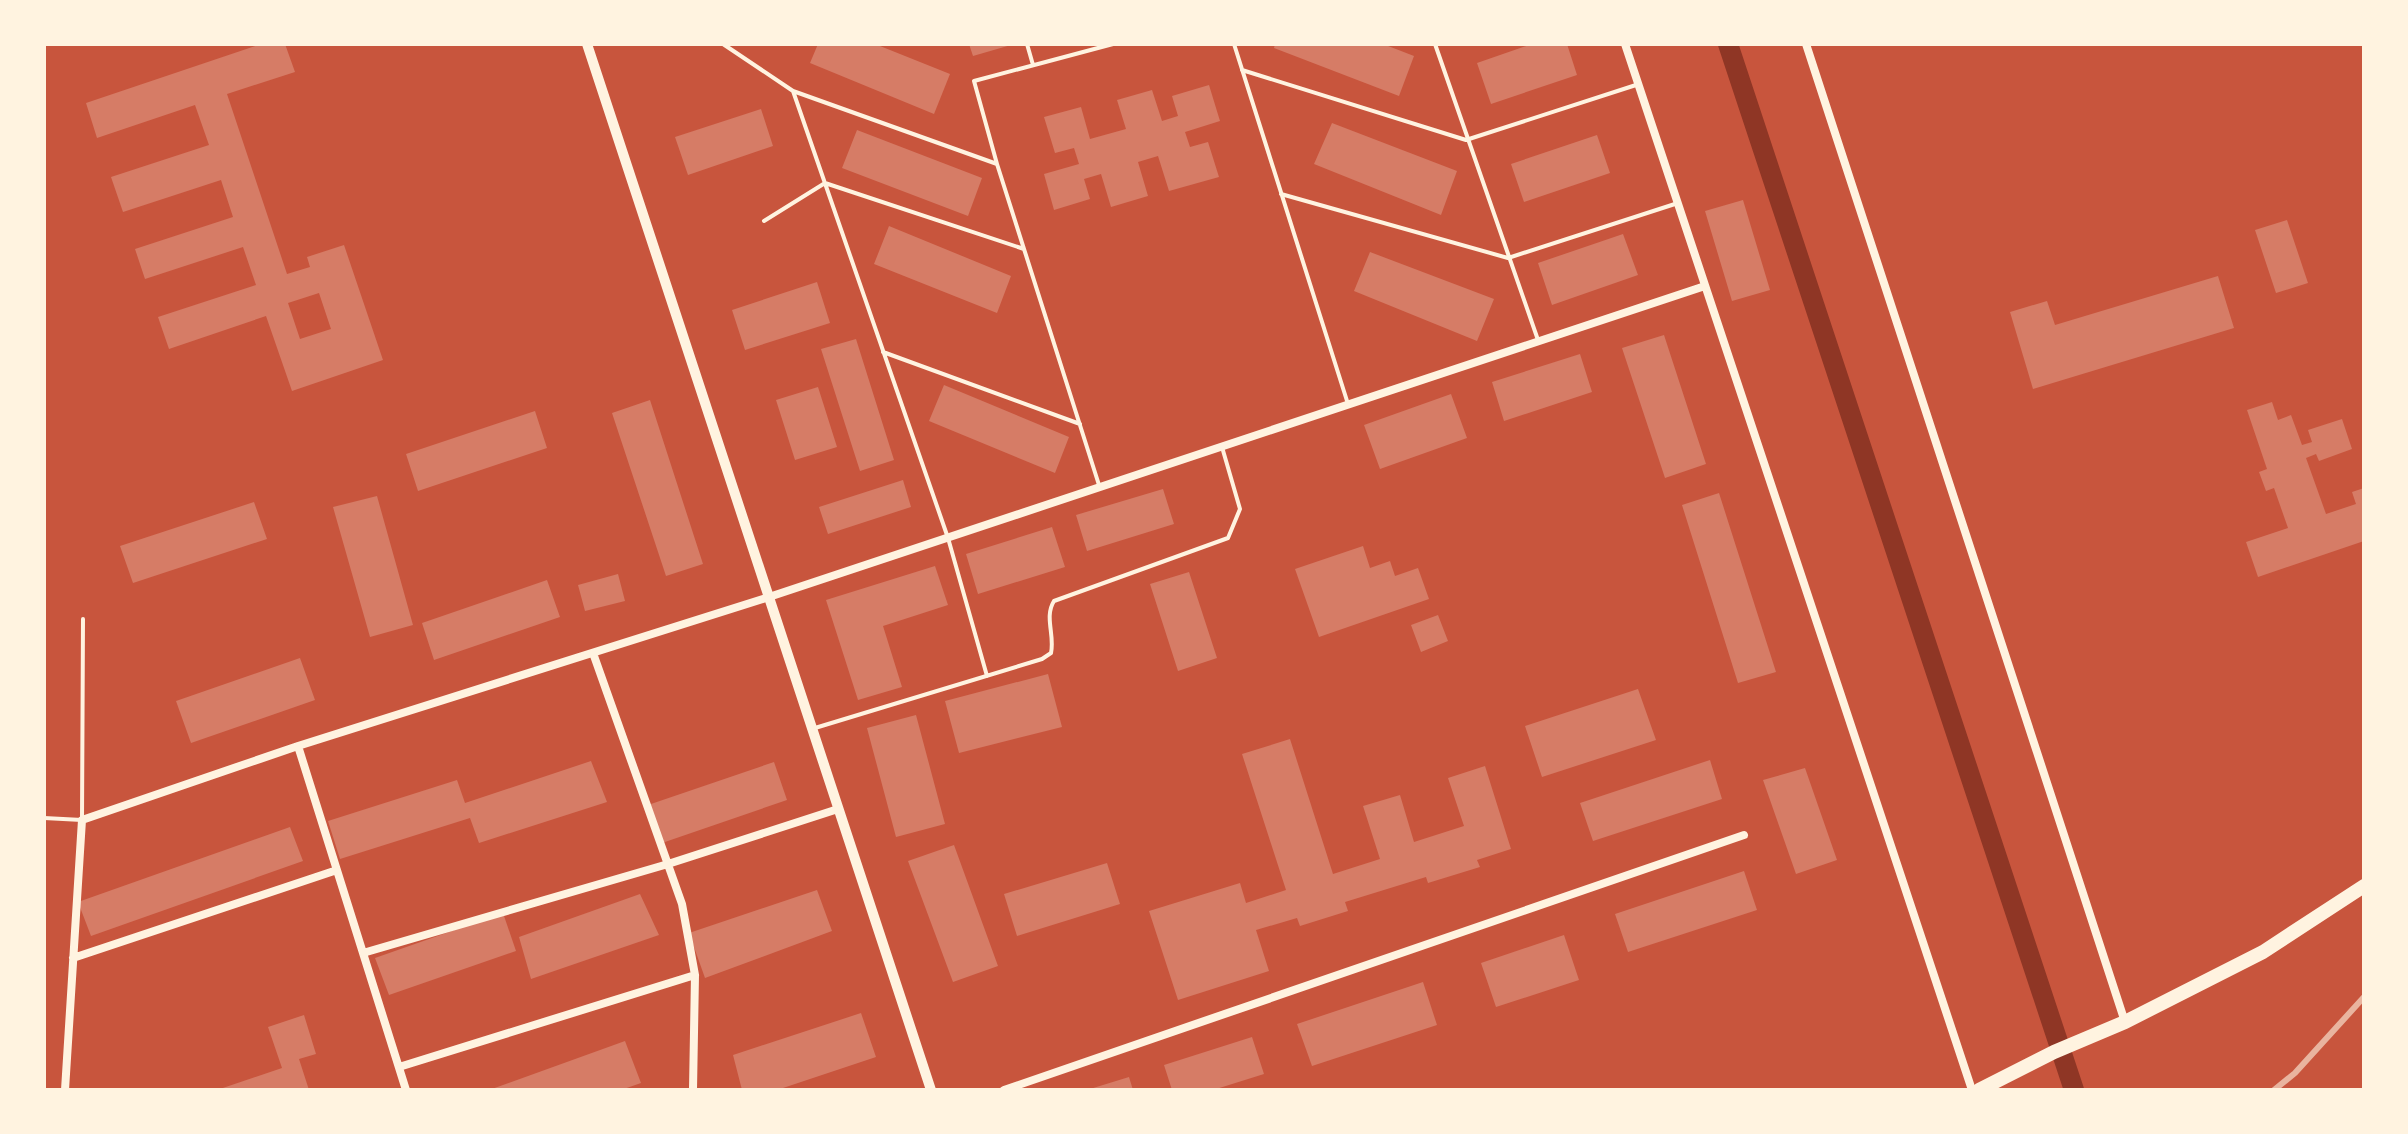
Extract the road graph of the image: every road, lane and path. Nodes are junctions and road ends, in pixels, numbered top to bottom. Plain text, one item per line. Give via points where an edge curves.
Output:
1 (723, 44) edge
2 (1027, 44) edge
3 (1113, 44) edge
4 (1234, 44) edge
5 (1435, 44) edge
6 (1625, 44) edge
7 (1806, 44) edge
8 (590, 45) edge
9 (1106, 45) edge
10 (1033, 65) junction
11 (1242, 70) junction
12 (1638, 84) junction
13 (793, 91) junction
14 (1466, 140) junction
15 (997, 164) junction
16 (825, 183) junction
17 (1281, 194) junction
18 (1678, 203) junction
19 (764, 221) dead end
20 (1024, 249) junction
21 (1508, 258) junction
22 (1705, 286) junction
23 (1538, 342) junction
24 (883, 352) junction
25 (1348, 405) junction
26 (1080, 424) junction
27 (1222, 447) junction
28 (1100, 487) junction
29 (948, 538) junction
30 (769, 597) junction
31 (83, 619) dead end
32 (593, 653) junction
33 (987, 676) junction
34 (812, 729) junction
35 (298, 746) junction
36 (838, 809) junction
37 (44, 818) edge
38 (82, 820) junction
39 (1744, 835) dead end
40 (668, 864) junction
41 (337, 870) junction
42 (2364, 886) edge
43 (363, 953) junction
44 (73, 958) junction
45 (695, 975) junction
46 (2125, 1022) junction
47 (399, 1067) junction
48 (65, 1090) edge
49 (406, 1090) edge
50 (693, 1090) edge
51 (931, 1090) edge
52 (1004, 1090) edge
53 (1972, 1090) edge
54 (1979, 1090) edge

1 - 13 lane
2 - 10 lane
3 - 9 lane
4 - 11 lane
5 - 14 lane
6 - 12 street
7 - 46 street
8 - 30 street
9 - 10 lane
10 - 15 lane via 974,81
11 - 14 lane
11 - 17 lane
12 - 14 lane
12 - 18 street
13 - 15 lane
13 - 16 lane
14 - 21 lane
15 - 20 lane
16 - 19 lane
16 - 20 lane
16 - 24 lane
17 - 21 lane
17 - 25 lane
18 - 21 lane
18 - 22 street
20 - 26 lane
21 - 23 lane
22 - 23 street
22 - 53 street
23 - 25 street
24 - 26 lane
24 - 29 lane
25 - 27 street
26 - 28 lane
27 - 28 street
27 - 33 lane via 1240,509 1228,538 1054,601 1051,653
28 - 29 street
29 - 30 street
29 - 33 lane
30 - 32 street
30 - 34 street
31 - 38 lane
32 - 35 street
32 - 40 street
33 - 34 lane
34 - 36 street
35 - 38 street
35 - 41 street
36 - 40 street
36 - 51 street
37 - 38 lane
38 - 44 street
39 - 52 street
40 - 43 street
40 - 45 street via 682,904
41 - 43 street
41 - 44 street
42 - 46 main road via 2263,952
43 - 47 street
44 - 48 street
45 - 47 street
45 - 50 street
46 - 54 main road
47 - 49 street

